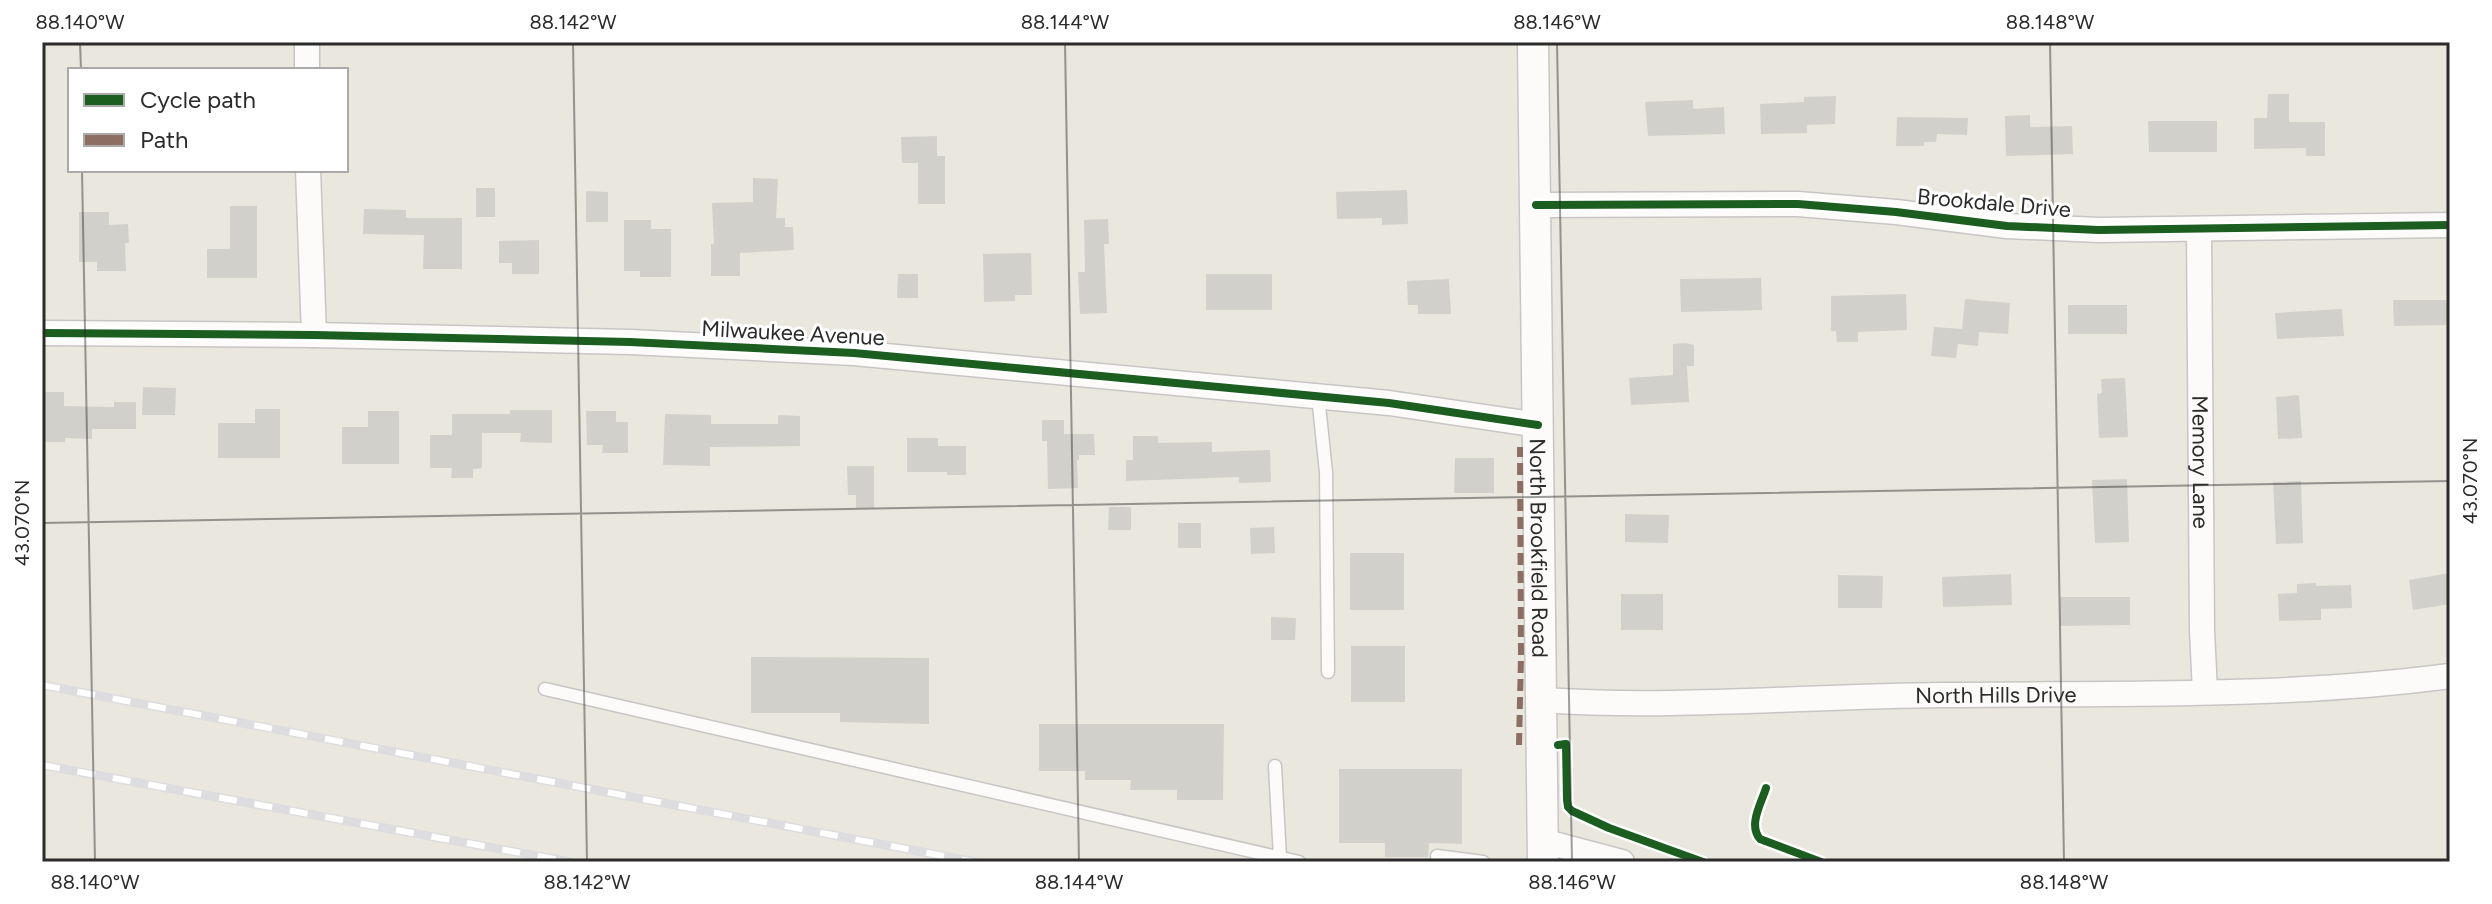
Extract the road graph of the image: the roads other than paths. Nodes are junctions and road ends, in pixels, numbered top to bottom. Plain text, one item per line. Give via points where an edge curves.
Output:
1 (307, 42) edge
2 (1533, 42) edge
3 (307, 68) edge
4 (308, 172) edge
5 (1536, 205) junction
6 (2450, 225) edge
7 (2199, 230) junction
8 (42, 333) edge
9 (314, 335) junction
10 (1318, 396) junction
11 (1538, 425) junction
12 (1328, 672) dead end
13 (2450, 676) edge
14 (545, 689) dead end
15 (2205, 692) junction
16 (1542, 700) junction
17 (1275, 766) dead end
18 (1543, 852) edge
19 (1437, 856) dead end
20 (1280, 858) junction
21 (1299, 862) edge
22 (1483, 862) edge
23 (1622, 862) edge

1 - 3 street
2 - 5 street, North Brookfield Road
4 - 9 street
5 - 7 street, Brookdale Drive via 1798,204 2007,226
5 - 11 street, North Brookfield Road
6 - 7 street, Brookdale Drive
7 - 15 street, Memory Lane
8 - 9 street, Milwaukee Avenue
9 - 10 street, Milwaukee Avenue via 854,353
10 - 11 street, Milwaukee Avenue
10 - 12 lane via 1326,472
11 - 16 street, North Brookfield Road
13 - 15 street, North Hills Drive via 2361,686
14 - 20 lane
15 - 16 street, North Hills Drive via 1701,703
16 - 18 street, North Brookfield Road
17 - 20 lane
18 - 23 street
19 - 22 lane
20 - 21 lane

